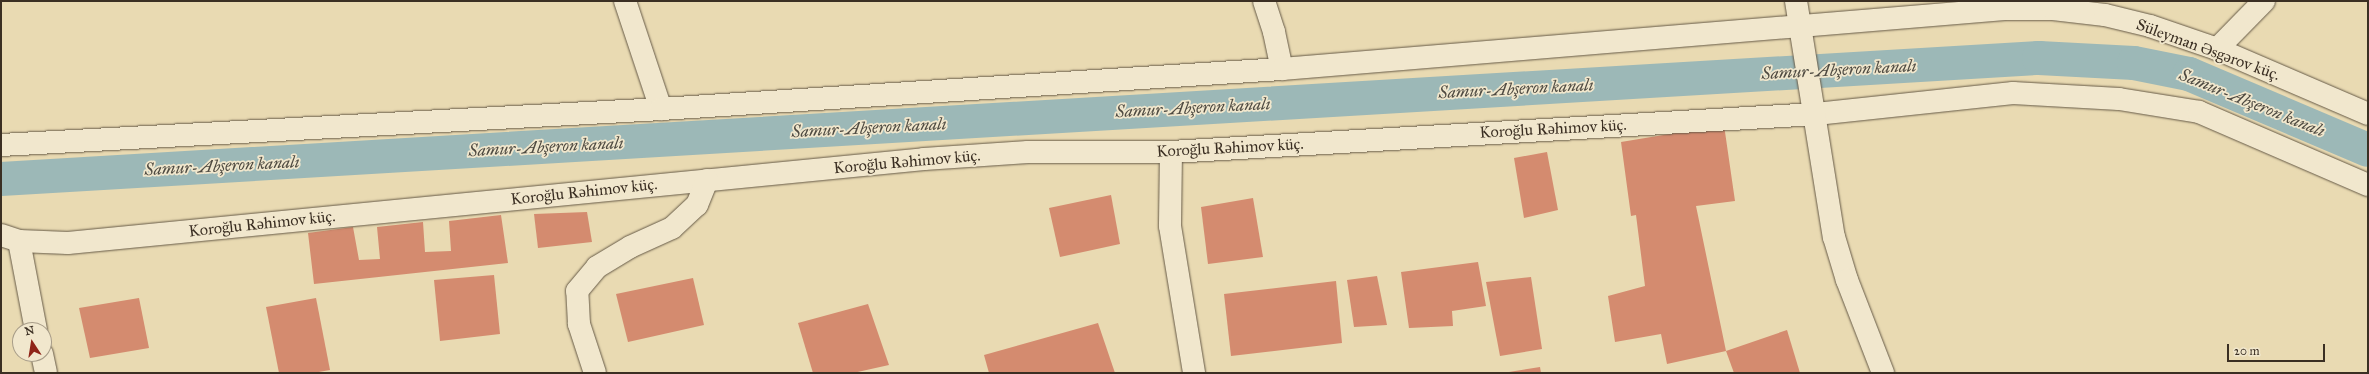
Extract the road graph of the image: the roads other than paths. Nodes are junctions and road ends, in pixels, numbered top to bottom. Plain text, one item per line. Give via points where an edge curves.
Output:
1 (625, 1) edge
2 (1264, 1) edge
3 (1796, 1) edge
4 (2264, 1) edge
5 (1802, 26) junction
6 (2217, 49) junction
7 (1282, 69) junction
8 (661, 109) junction
9 (1816, 114) junction
10 (2368, 114) edge
11 (1, 145) edge
12 (1171, 152) junction
13 (707, 180) junction
14 (2368, 185) edge
15 (10, 238) edge
16 (34, 322) edge
17 (44, 362) edge
18 (46, 373) edge
19 (596, 373) edge
20 (1194, 373) edge
21 (1883, 373) edge

1 - 8 street
2 - 7 street
3 - 5 street
4 - 6 street
5 - 6 street, Süleyman Əsgərov küç. via 2005,9 2053,9 2113,17 2150,26
5 - 7 street via 1679,34
5 - 9 street
6 - 10 street, Süleyman Əsgərov küç.
7 - 8 street
8 - 11 street
9 - 12 street, Koroğlu Rəhimov küç.
9 - 14 street via 2013,93 2119,99 2199,112
9 - 21 street via 1834,237 1847,280
12 - 13 street, Koroğlu Rəhimov küç. via 1028,152 924,159
12 - 20 street via 1170,226
13 - 15 street, Koroğlu Rəhimov küç. via 68,243
13 - 19 street via 697,205 672,228 630,247 597,267 578,291 579,324
15 - 16 street
17 - 18 street

